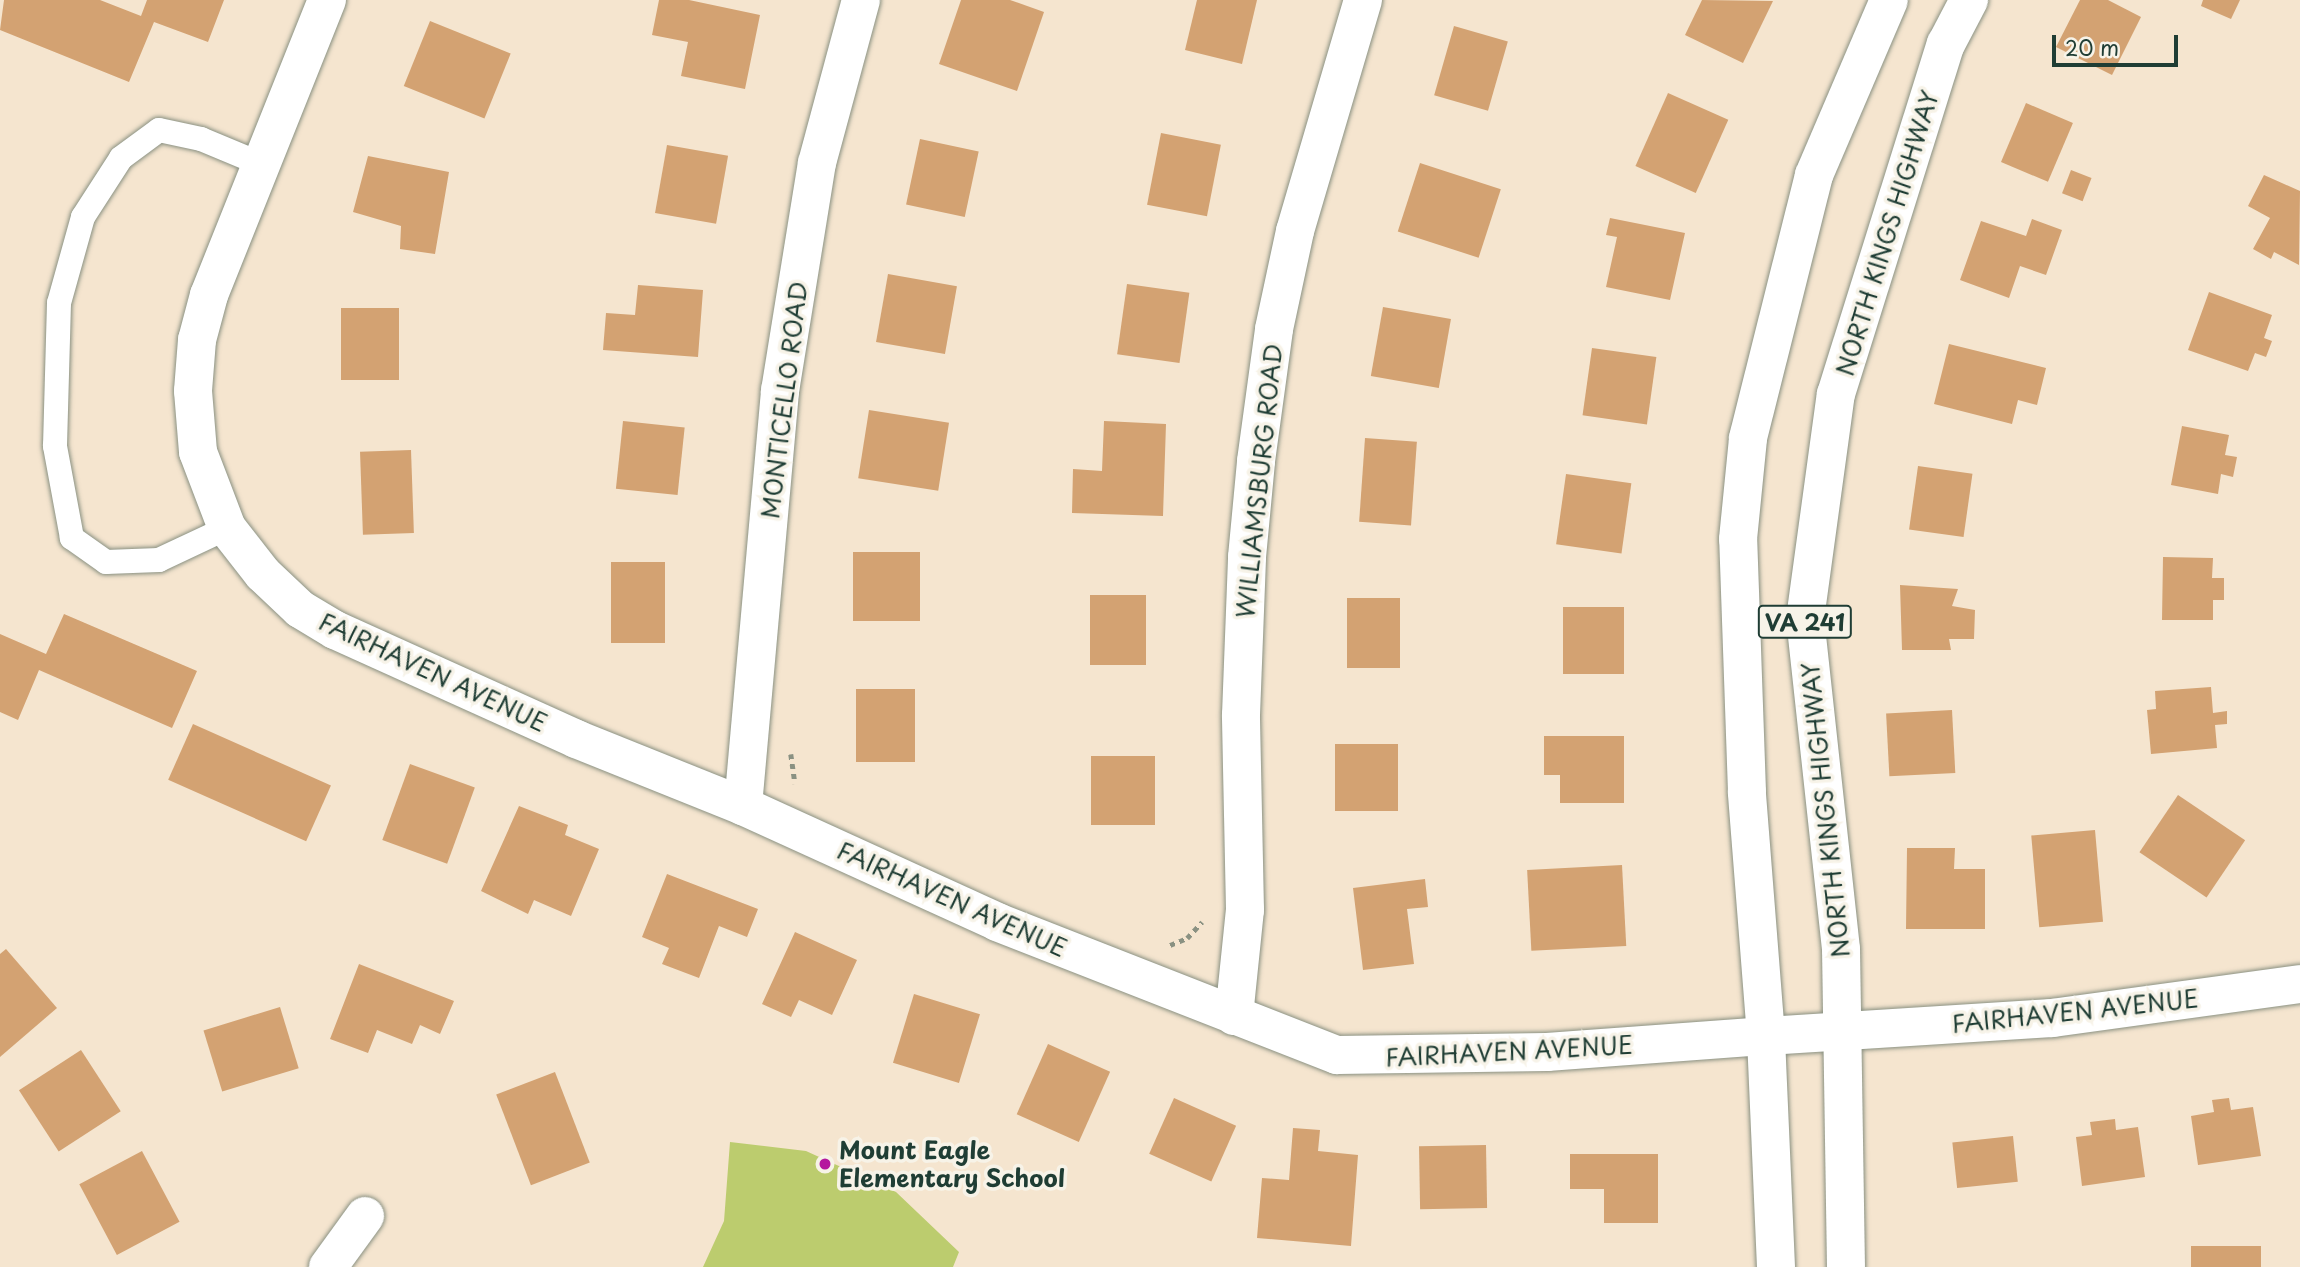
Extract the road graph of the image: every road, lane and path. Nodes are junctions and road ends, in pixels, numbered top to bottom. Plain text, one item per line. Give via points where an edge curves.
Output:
1 (327, 0) edge
2 (861, 0) edge
3 (1363, 0) edge
4 (1889, 0) edge
5 (1969, 0) edge
6 (261, 164) junction
7 (227, 528) junction
8 (789, 742) dead end
9 (803, 793) dead end
10 (743, 806) junction
11 (1207, 917) dead end
12 (1163, 947) dead end
13 (2300, 984) edge
14 (1234, 1016) junction
15 (1842, 1031) junction
16 (1766, 1036) junction
17 (365, 1216) dead end
18 (328, 1267) edge
19 (1776, 1267) edge
20 (1846, 1267) edge

1 - 6 street, FAIRHAVEN AVENUE
2 - 10 street, MONTICELLO ROAD via 817,163 780,391
3 - 14 street, WILLIAMSBURG ROAD via 1319,136 1295,231 1275,328 1256,461 1241,716 1245,910
4 - 16 street, VA 241 via 1814,175 1748,438 1738,539 1741,654 1746,792
5 - 15 street, NORTH KINGS HIGHWAY / VA 241 via 1946,44 1836,394 1805,619 1841,949
6 - 7 street, FAIRHAVEN AVENUE via 209,295 197,340 193,391 198,452
6 - 7 lane via 201,139 159,130 121,158 83,217 59,303 55,446 72,538 106,562 159,560
7 - 10 street, FAIRHAVEN AVENUE via 263,574 300,609 335,630 576,738
8 - 9 path via 795,784
10 - 14 street, FAIRHAVEN AVENUE via 997,922
11 - 12 path via 1187,938
13 - 15 street, FAIRHAVEN AVENUE via 2052,1018
14 - 16 street, FAIRHAVEN AVENUE via 1337,1055 1364,1058 1547,1052
15 - 16 street, FAIRHAVEN AVENUE
15 - 20 street, NORTH KINGS HIGHWAY / VA 241
16 - 19 street, VA 241
17 - 18 street

